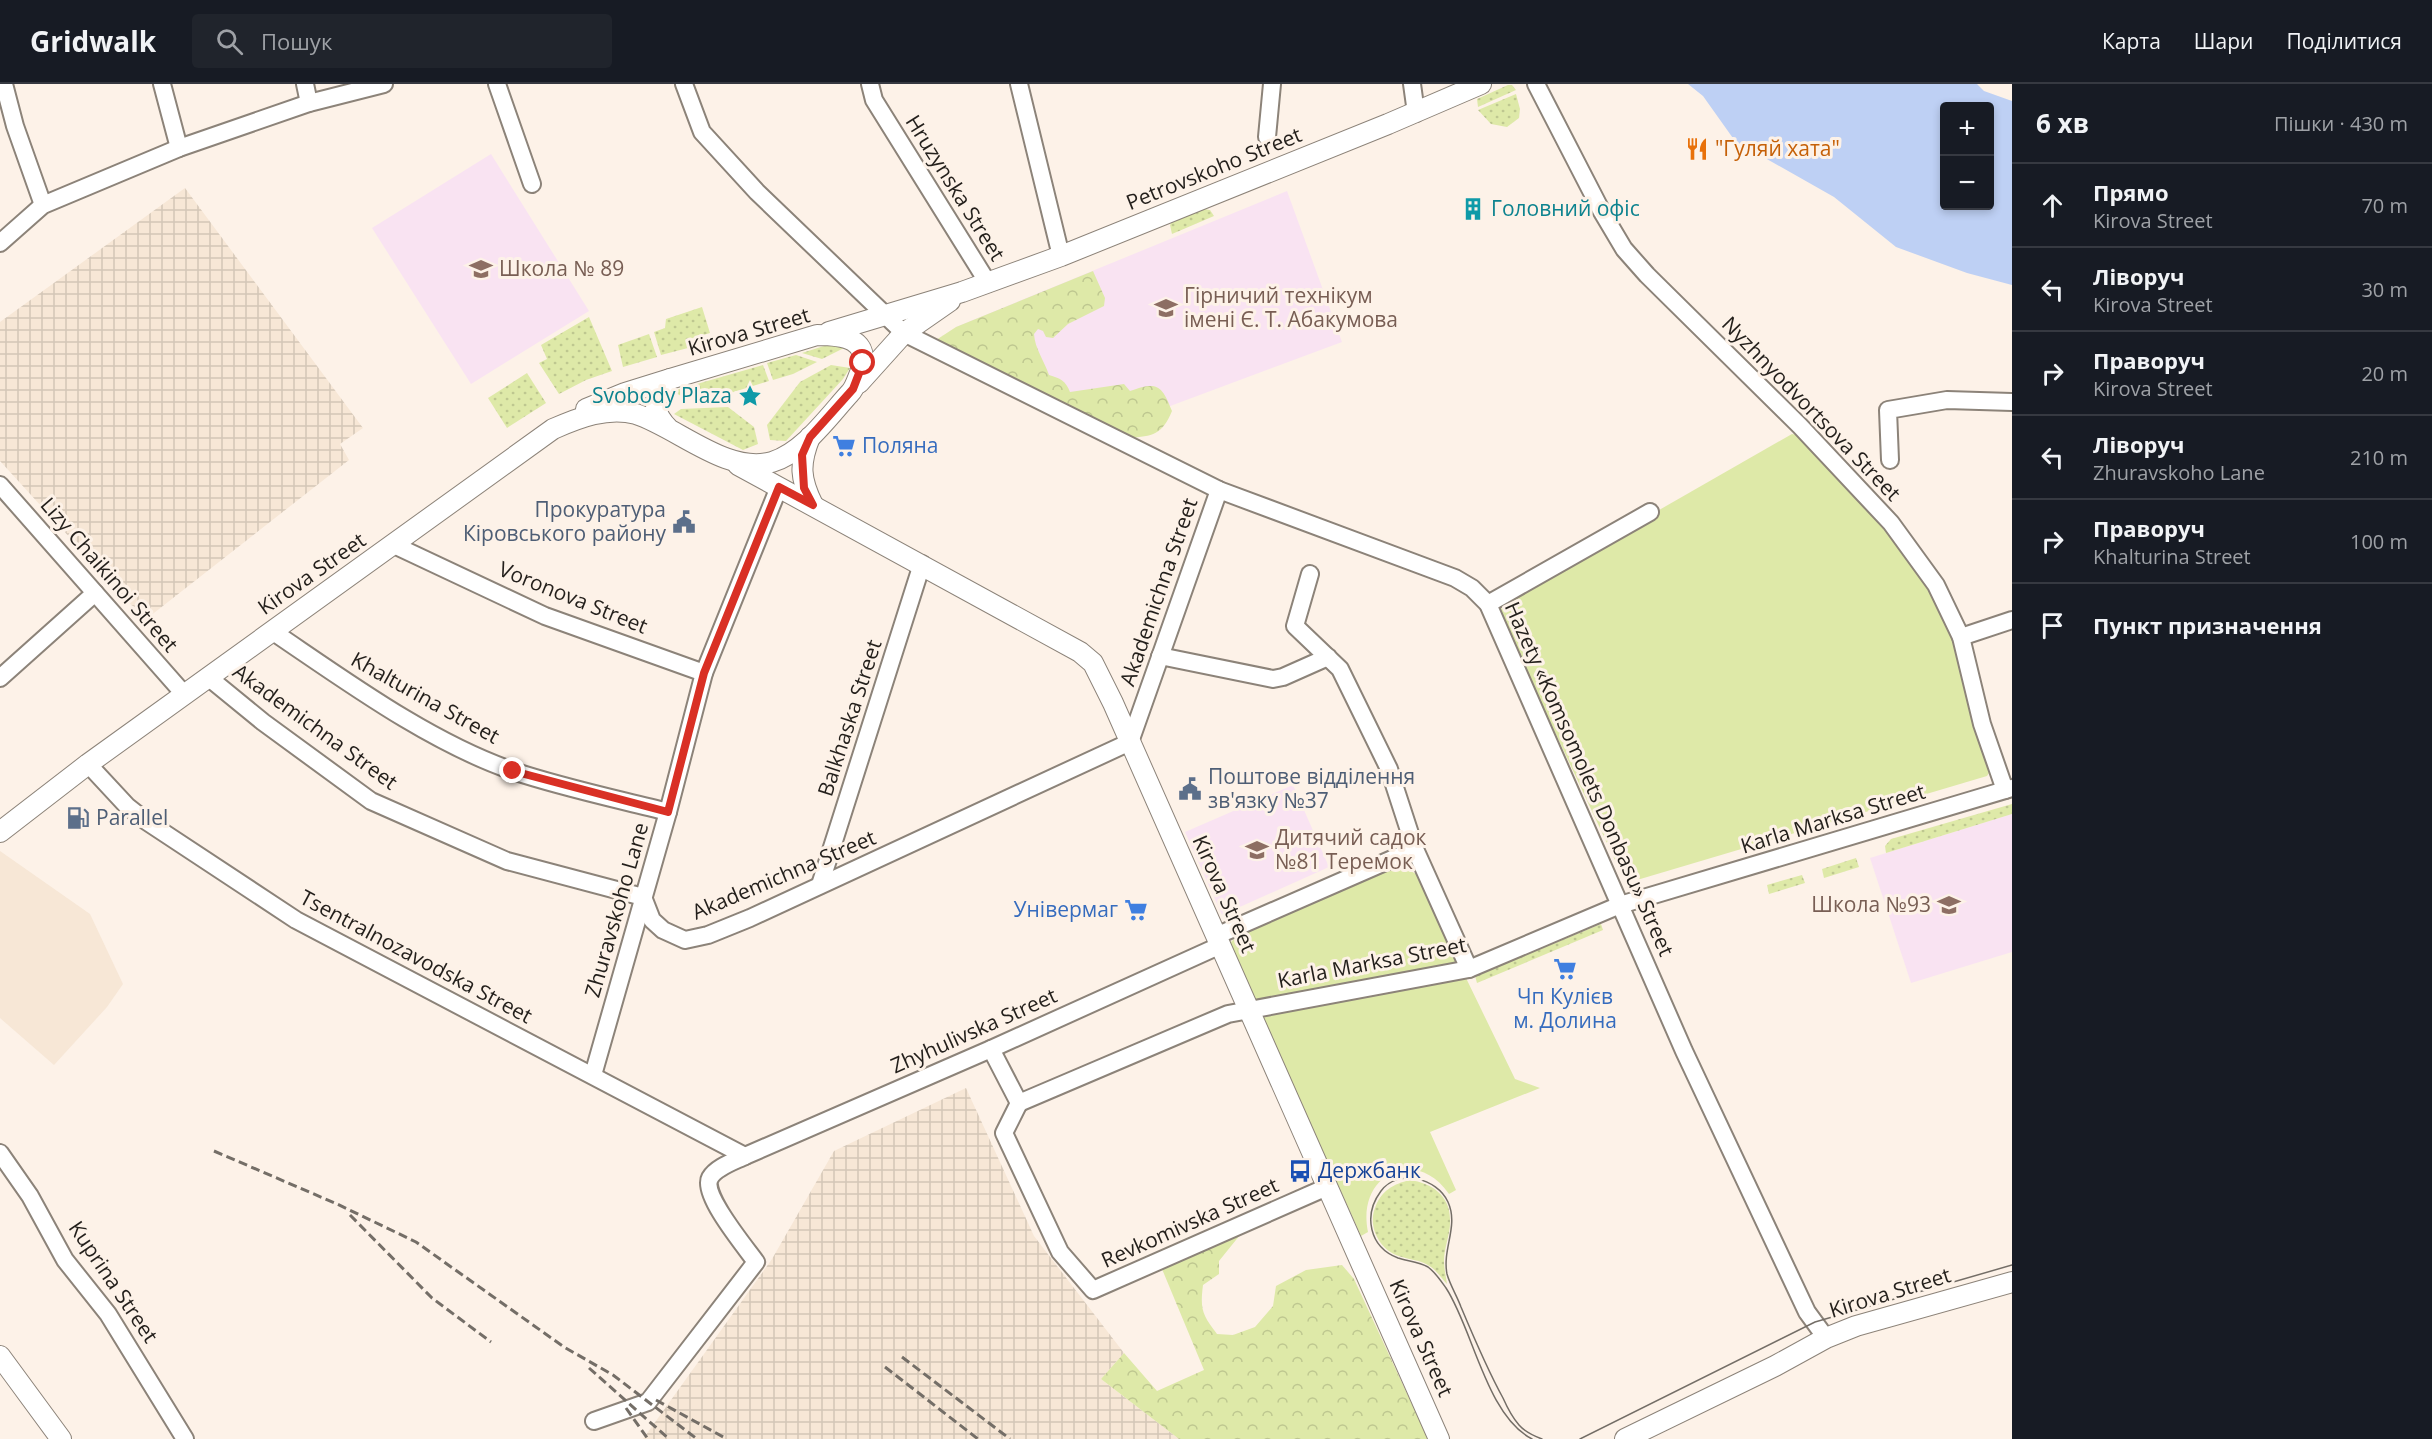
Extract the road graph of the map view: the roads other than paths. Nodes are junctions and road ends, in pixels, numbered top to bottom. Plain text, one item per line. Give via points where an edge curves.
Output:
1 (4, 84) edge
2 (162, 84) edge
3 (305, 84) edge
4 (384, 84) edge
5 (497, 84) edge
6 (684, 84) edge
7 (870, 84) edge
8 (1019, 84) edge
9 (1272, 84) edge
10 (1412, 84) edge
11 (1481, 84) edge
12 (1536, 84) edge
13 (309, 103) junction
14 (1416, 113) junction
15 (1267, 137) dead end
16 (179, 148) junction
17 (532, 184) dead end
18 (43, 205) junction
19 (0, 243) edge
20 (1061, 256) junction
21 (988, 283) junction
22 (962, 292) junction
23 (883, 315) junction
24 (904, 333) junction
25 (818, 335) junction
26 (670, 379) junction
27 (853, 389) junction
28 (2012, 402) edge
29 (553, 429) junction
30 (669, 429) junction
31 (810, 437) junction
32 (727, 459) junction
33 (1890, 460) dead end
34 (0, 485) edge
35 (779, 487) junction
36 (1219, 490) junction
37 (813, 505) junction
38 (1650, 512) dead end
39 (394, 545) junction
40 (922, 564) junction
41 (1310, 574) dead end
42 (95, 593) junction
43 (1488, 604) junction
44 (2012, 620) edge
45 (272, 631) junction
46 (1961, 637) junction
47 (1160, 656) junction
48 (1328, 657) junction
49 (704, 673) junction
50 (208, 677) junction
51 (0, 678) edge
52 (184, 694) junction
53 (1130, 742) junction
54 (88, 764) junction
55 (2008, 789) edge
56 (668, 812) junction
57 (0, 832) edge
58 (1415, 849) junction
59 (820, 885) junction
60 (643, 897) junction
61 (1620, 906) junction
62 (1218, 940) junction
63 (1469, 969) junction
64 (1250, 1009) junction
65 (992, 1048) junction
66 (593, 1075) junction
67 (1019, 1102) junction
68 (0, 1153) edge
69 (745, 1156) junction
70 (1327, 1187) junction
71 (2012, 1282) edge
72 (1826, 1338) junction
73 (0, 1356) edge
74 (594, 1421) dead end
75 (57, 1438) edge
76 (185, 1439) edge
77 (1440, 1439) edge
78 (1625, 1439) edge

1 - 18 street
2 - 16 street
3 - 13 street
4 - 13 street
5 - 17 street
6 - 23 street, Hazety «Komsomolets Donbasu» Street via 702,132 757,192
7 - 21 street, Hruzynska Street via 874,100
8 - 20 street
9 - 15 street
10 - 14 street
11 - 14 main road, Petrovskoho Street
12 - 46 street, Nyzhnyodvortsova Street via 1624,249 1891,523 1936,585
13 - 16 street
14 - 20 main road, Petrovskoho Street
16 - 18 street
18 - 19 street
20 - 21 main road, Petrovskoho Street
21 - 22 main road, Petrovskoho Street
22 - 23 main road
22 - 24 main road
23 - 24 street, Hazety «Komsomolets Donbasu» Street
23 - 25 main road
24 - 27 main road
24 - 36 street, Hazety «Komsomolets Donbasu» Street
25 - 26 main road, Kirova Street
25 - 27 main road, Kirova Street via 842,335 858,346 863,363
26 - 29 main road via 596,404
26 - 30 main road, Kirova Street via 655,405 658,418
27 - 31 main road, Kirova Street
28 - 33 street, Nyzhnyodvortsova Street via 1947,400 1888,410
29 - 30 main road, Kirova Street via 596,413 618,412 636,414
29 - 39 main road, Kirova Street
30 - 32 main road, Kirova Street
31 - 32 main road, Kirova Street via 772,462 755,464
31 - 37 main road, Kirova Street via 801,470
32 - 35 main road, Kirova Street
34 - 42 street, Lizy Chaikinoi Street
35 - 37 main road, Kirova Street
35 - 49 street, Zhuravskoho Lane
36 - 43 street, Hazety «Komsomolets Donbasu» Street via 1455,578
36 - 47 street, Akademichna Street
37 - 40 main road, Kirova Street
38 - 43 street
39 - 45 main road, Kirova Street
39 - 49 street, Voronova Street via 545,616
40 - 53 main road, Kirova Street via 1087,656
40 - 59 street, Balkhaska Street
41 - 48 street via 1295,626
42 - 51 street
42 - 52 street, Lizy Chaikinoi Street
43 - 61 street, Hazety «Komsomolets Donbasu» Street
44 - 46 street
45 - 50 main road, Kirova Street
45 - 56 street, Khalturina Street via 360,691 450,743 513,771
46 - 55 street, Nyzhnyodvortsova Street via 1982,724
47 - 48 street via 1273,679
47 - 53 street, Akademichna Street
48 - 58 street via 1340,669 1389,769
49 - 56 street, Zhuravskoho Lane
50 - 52 main road, Kirova Street
50 - 60 street, Akademichna Street via 371,801 507,861
52 - 54 main road, Kirova Street
53 - 59 street, Akademichna Street
53 - 62 main road, Kirova Street
54 - 57 main road, Kirova Street
54 - 66 street, Tsentralnozavodska Street via 146,821 296,920
55 - 61 street, Karla Marksa Street
56 - 60 street, Zhuravskoho Lane
58 - 62 street, Zhyhulivska Street
58 - 63 street
59 - 60 street, Akademichna Street via 708,935 685,940 652,920
60 - 66 street, Zhuravskoho Lane
61 - 63 street, Karla Marksa Street
61 - 72 street, Hazety «Komsomolets Donbasu» Street via 1807,1312
62 - 64 main road, Kirova Street
62 - 65 street, Zhyhulivska Street
63 - 64 street, Karla Marksa Street
64 - 67 street, Karla Marksa Street via 1228,1014
64 - 70 main road, Kirova Street
65 - 67 street
65 - 69 street, Zhyhulivska Street
66 - 69 street, Tsentralnozavodska Street
67 - 70 street, Revkomivska Street via 1004,1133 1060,1252 1093,1290
68 - 76 street, Kuprina Street via 30,1196 65,1260 108,1314
69 - 74 street, Zhyhulivska Street via 718,1170 709,1185 714,1201 756,1262 648,1402
70 - 77 main road, Kirova Street
71 - 72 main road, Kirova Street
72 - 78 main road, Kirova Street
73 - 75 main road

